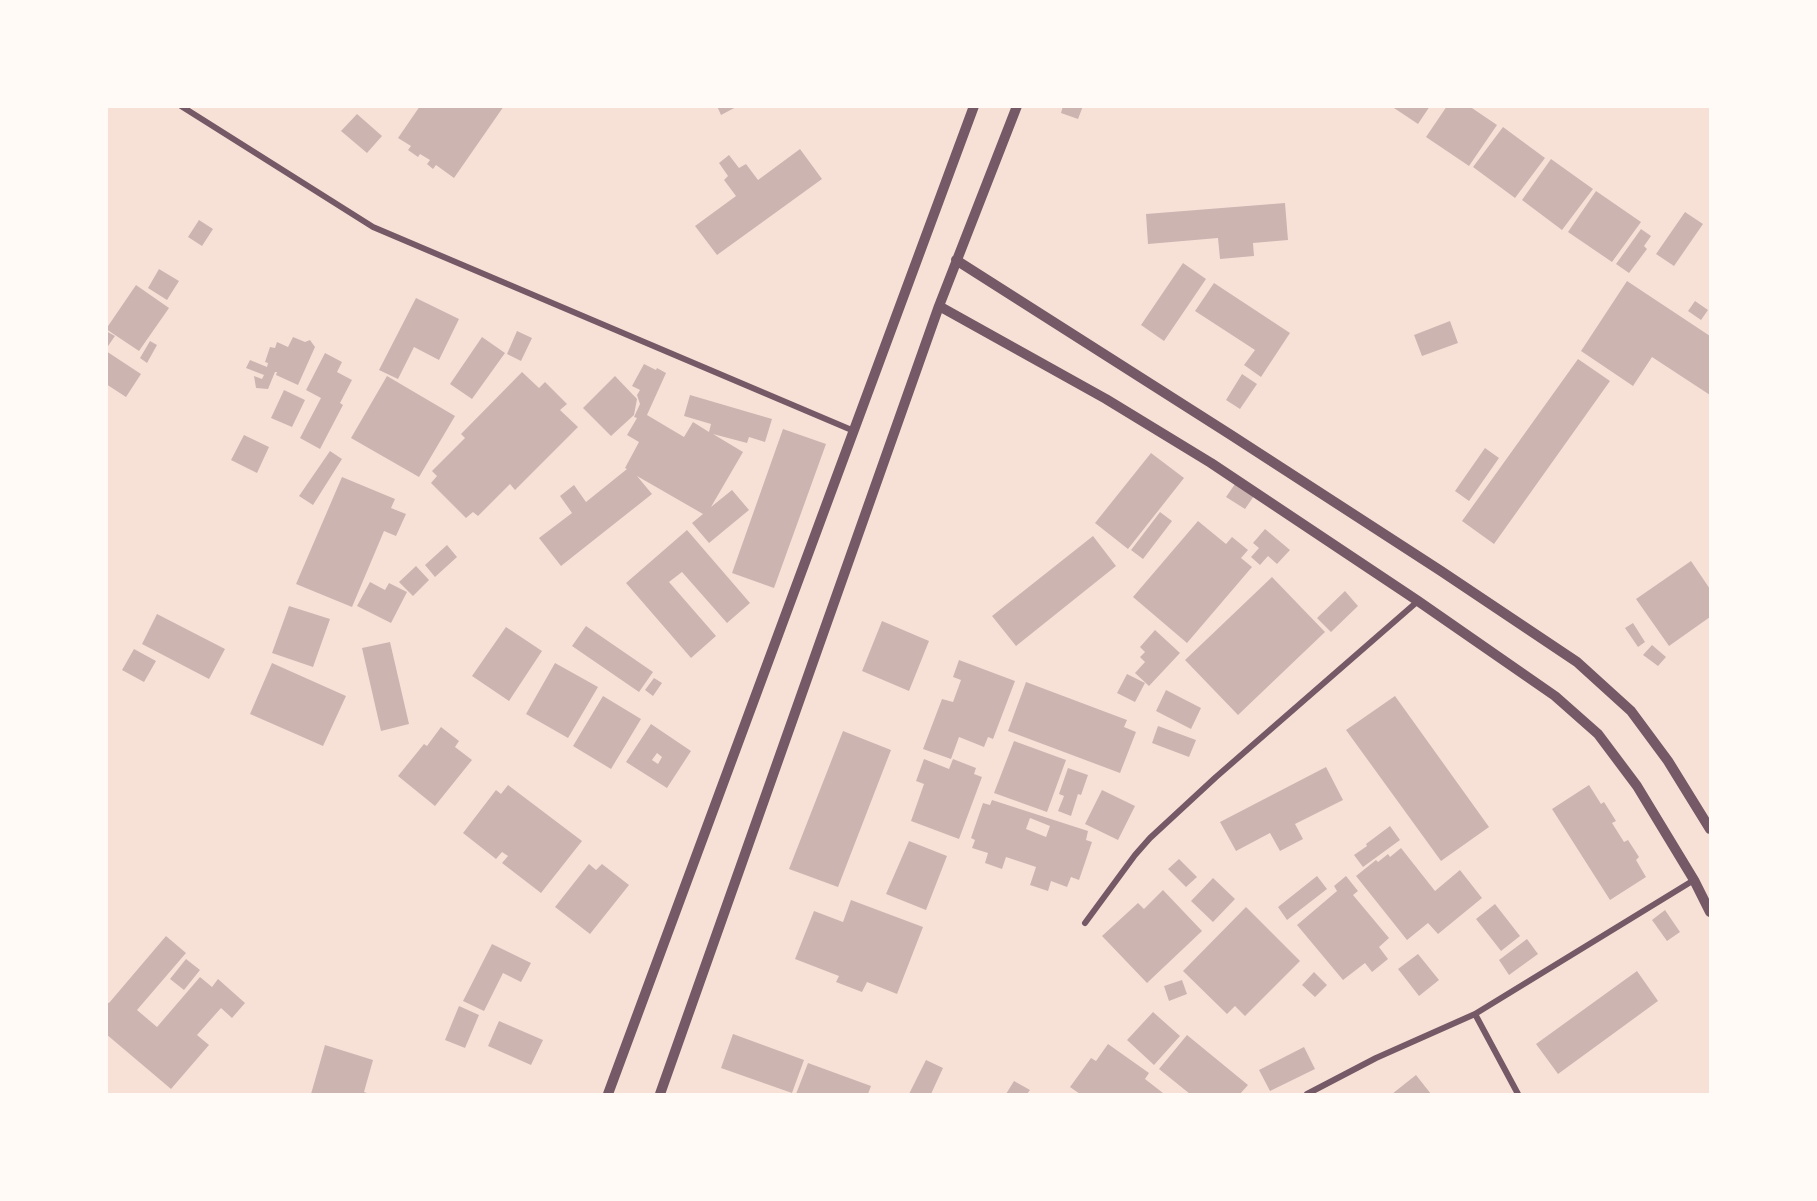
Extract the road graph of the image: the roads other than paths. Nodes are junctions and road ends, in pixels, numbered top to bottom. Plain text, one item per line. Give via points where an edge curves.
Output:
1 (181, 106) edge
2 (975, 106) edge
3 (1017, 106) edge
4 (956, 260) junction
5 (939, 306) junction
6 (854, 432) junction
7 (1418, 602) junction
8 (1710, 829) edge
9 (1694, 880) junction
10 (1710, 912) edge
11 (1085, 923) dead end
12 (1475, 1014) junction
13 (608, 1095) edge
14 (660, 1095) edge
15 (1307, 1095) edge
16 (1518, 1095) edge

1 - 6 street via 373,227
2 - 6 street
3 - 4 street
4 - 5 street
4 - 8 street via 1577,662 1631,711
5 - 7 street via 1211,463
5 - 14 street
6 - 13 street
7 - 9 street via 1555,696 1598,734 1637,786
7 - 11 street via 1150,838
9 - 10 street
9 - 12 street
12 - 15 street
12 - 16 street

